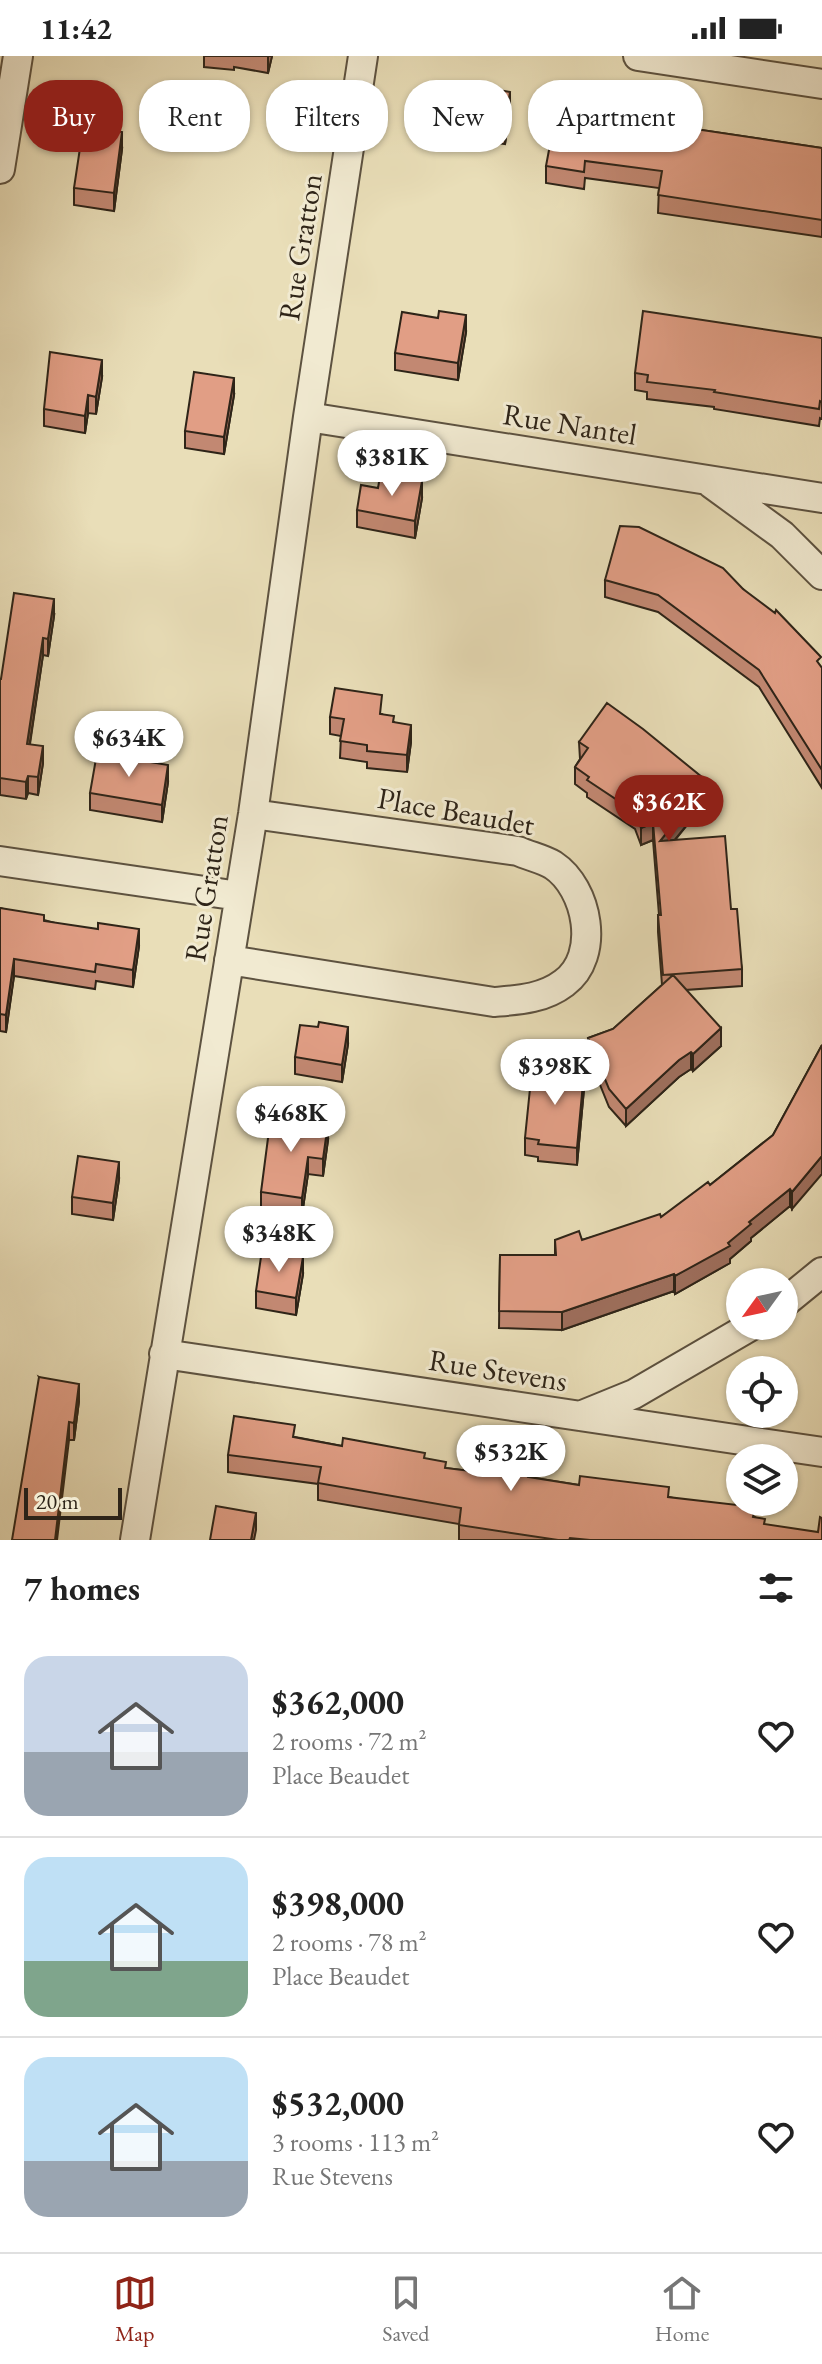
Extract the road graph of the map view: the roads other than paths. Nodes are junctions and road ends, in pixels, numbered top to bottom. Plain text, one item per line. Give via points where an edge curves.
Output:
1 (18, 56) edge
2 (363, 56) edge
3 (638, 56) edge
4 (822, 84) edge
5 (0, 169) edge
6 (308, 417) junction
7 (708, 481) junction
8 (822, 498) edge
9 (822, 575) edge
10 (253, 814) junction
11 (0, 861) edge
12 (239, 896) junction
13 (229, 960) junction
14 (822, 1272) edge
15 (798, 1292) edge
16 (727, 1340) edge
17 (164, 1354) junction
18 (580, 1416) junction
19 (822, 1452) edge
20 (135, 1540) edge

1 - 5 street
2 - 6 street, Rue Gratton
3 - 4 street
6 - 7 street, Rue Nantel
6 - 10 street, Rue Gratton
7 - 8 street, Rue Nantel
7 - 9 street via 782,535
10 - 12 street, Rue Gratton
10 - 13 street, Place Beaudet via 518,851 553,865 577,893 587,925 583,959 565,983 533,998 494,1002
11 - 12 street
12 - 13 street, Rue Gratton
13 - 17 street, Rue Gratton
14 - 15 street
16 - 18 street via 634,1394
17 - 18 street, Rue Stevens
17 - 20 street, Rue Gratton
18 - 19 street, Rue Stevens

